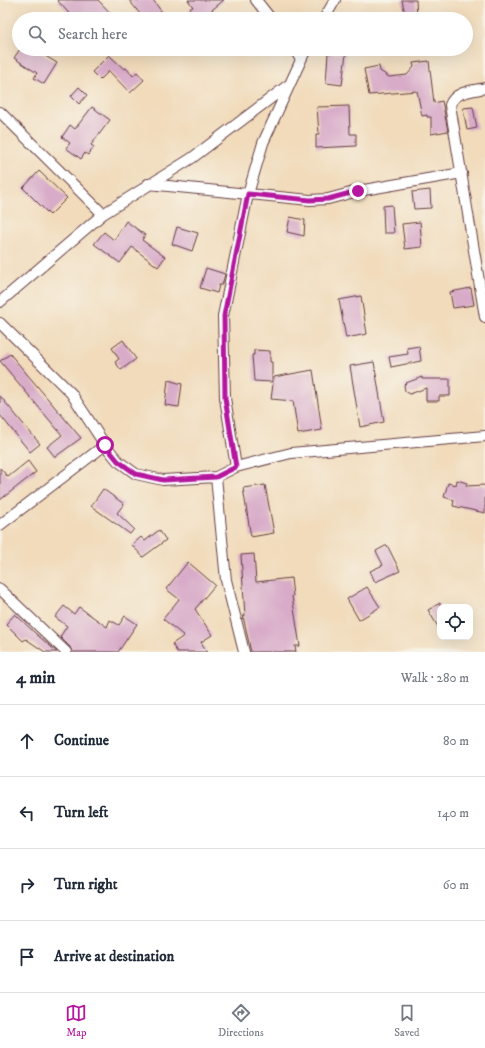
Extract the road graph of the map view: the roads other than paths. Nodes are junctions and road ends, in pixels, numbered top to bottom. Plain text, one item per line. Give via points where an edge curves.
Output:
1 (256, 0) edge
2 (335, 0) edge
3 (265, 12) edge
4 (328, 12) edge
5 (302, 56) edge
6 (289, 85) junction
7 (485, 88) edge
8 (0, 112) edge
9 (462, 174) junction
10 (148, 184) junction
11 (248, 194) junction
12 (103, 214) junction
13 (0, 302) edge
14 (485, 317) edge
15 (0, 323) edge
16 (485, 436) edge
17 (105, 445) junction
18 (236, 467) junction
19 (216, 477) junction
20 (0, 525) edge
21 (0, 589) edge
22 (66, 652) edge
23 (244, 652) edge

1 - 3 street
2 - 4 street
5 - 6 street
6 - 10 street via 192,158
6 - 11 street via 263,143
7 - 9 street via 459,94 452,98 450,105
8 - 12 street
9 - 11 street via 358,191 328,199 310,200
9 - 14 street
10 - 11 street
10 - 12 street
11 - 18 street via 224,316 225,398
12 - 13 street
15 - 17 street via 71,393
16 - 18 street via 291,453
17 - 19 street via 118,461 136,474 163,480
17 - 20 street
18 - 19 street
19 - 23 street via 226,580
21 - 22 street

